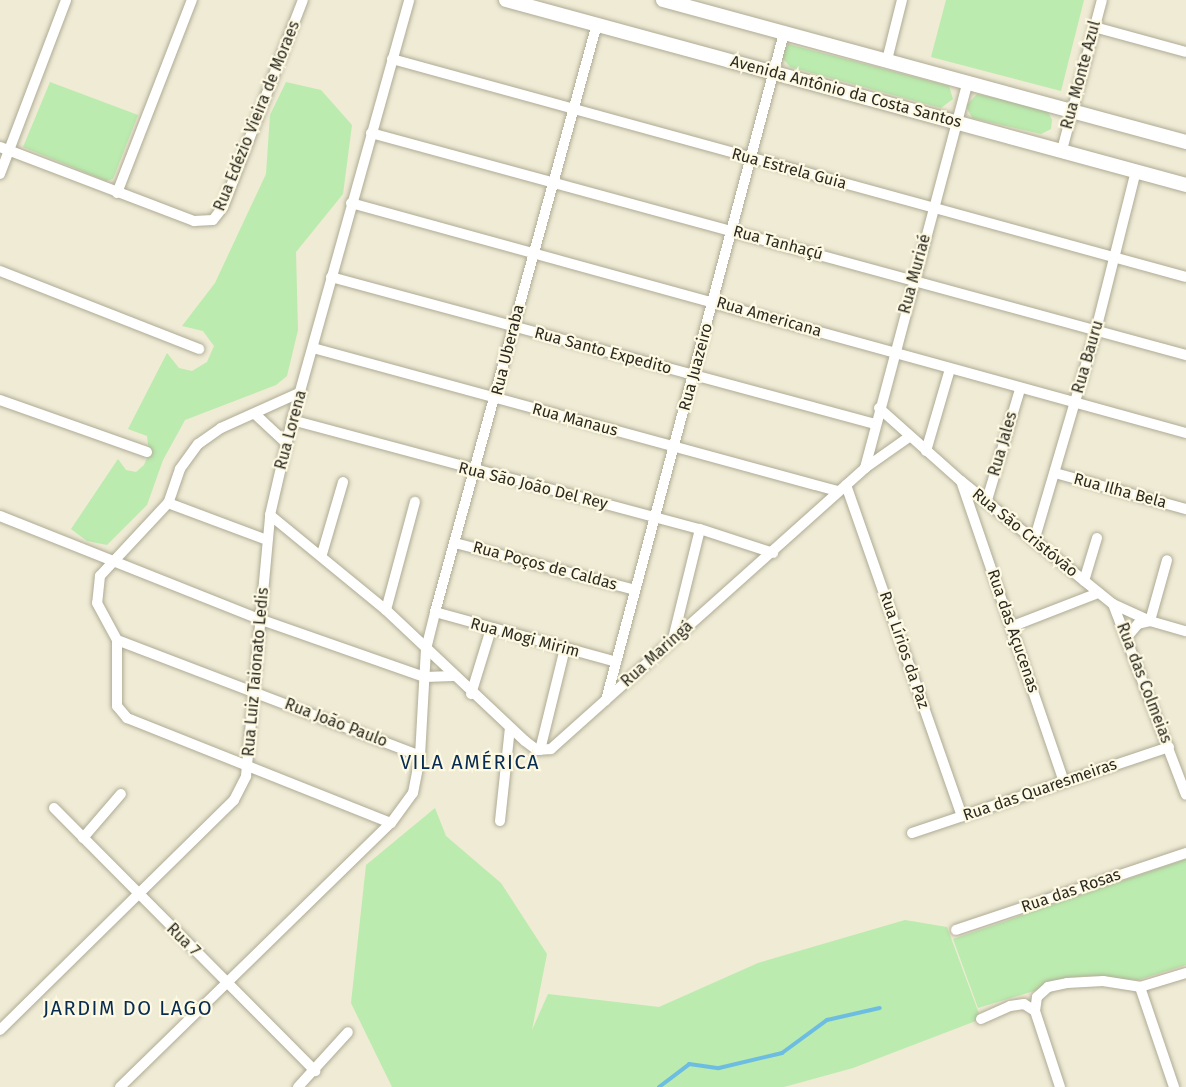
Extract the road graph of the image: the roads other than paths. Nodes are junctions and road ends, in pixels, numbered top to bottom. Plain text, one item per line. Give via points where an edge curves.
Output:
1 (66, 0) edge
2 (192, 0) edge
3 (303, 0) edge
4 (409, 0) edge
5 (506, 0) edge
6 (663, 0) edge
7 (902, 0) edge
8 (1101, 0) edge
9 (703, 5) edge
10 (597, 24) junction
11 (1094, 27) junction
12 (784, 33) junction
13 (1186, 52) edge
14 (392, 59) junction
15 (887, 60) junction
16 (774, 72) junction
17 (968, 82) junction
18 (573, 109) junction
19 (1071, 109) junction
20 (957, 122) junction
21 (371, 133) junction
22 (1186, 142) edge
23 (4, 149) edge
24 (1062, 150) junction
25 (751, 159) junction
26 (1136, 171) junction
27 (0, 174) edge
28 (552, 183) junction
29 (1186, 185) edge
30 (117, 193) junction
31 (351, 203) junction
32 (933, 209) junction
33 (733, 231) junction
34 (533, 254) junction
35 (1114, 258) junction
36 (0, 271) edge
37 (331, 277) junction
38 (1186, 277) edge
39 (914, 280) junction
40 (714, 302) junction
41 (514, 327) junction
42 (1096, 330) junction
43 (313, 348) junction
44 (199, 349) dead end
45 (893, 353) junction
46 (1186, 355) edge
47 (950, 369) junction
48 (694, 375) junction
49 (1020, 388) junction
50 (301, 393) junction
51 (496, 398) junction
52 (0, 400) edge
53 (1075, 402) junction
54 (879, 408) junction
55 (255, 414) junction
56 (292, 420) junction
57 (875, 424) junction
58 (1186, 433) edge
59 (909, 437) junction
60 (286, 443) junction
61 (675, 447) junction
62 (926, 451) junction
63 (147, 452) dead end
64 (865, 468) junction
65 (476, 472) junction
66 (1055, 473) junction
67 (960, 481) junction
68 (343, 482) dead end
69 (842, 488) junction
70 (987, 500) junction
71 (415, 502) dead end
72 (168, 503) junction
73 (1186, 509) edge
74 (270, 515) junction
75 (0, 516) edge
76 (654, 517) junction
77 (700, 529) junction
78 (1097, 538) dead end
79 (267, 540) junction
80 (1034, 541) junction
81 (455, 543) junction
82 (773, 553) junction
83 (322, 554) junction
84 (1167, 560) dead end
85 (117, 561) junction
86 (1084, 581) junction
87 (635, 590) junction
88 (1098, 593) junction
89 (1113, 604) junction
90 (386, 610) junction
91 (435, 612) junction
92 (259, 619) junction
93 (1150, 621) junction
94 (1013, 626) junction
95 (491, 629) junction
96 (1186, 631) edge
97 (1127, 637) junction
98 (117, 640) junction
99 (672, 640) junction
100 (565, 648) junction
101 (426, 649) junction
102 (616, 662) junction
103 (453, 676) junction
104 (425, 677) junction
105 (253, 691) junction
106 (471, 694) junction
107 (606, 700) junction
108 (510, 728) junction
109 (1169, 747) junction
110 (540, 750) junction
111 (420, 756) junction
112 (248, 766) junction
113 (1064, 781) junction
114 (121, 794) dead end
115 (1186, 795) edge
116 (54, 808) dead end
117 (962, 816) junction
118 (500, 821) dead end
119 (391, 823) junction
120 (912, 833) dead end
121 (84, 838) junction
122 (1186, 853) edge
123 (138, 895) junction
124 (956, 930) dead end
125 (1186, 973) edge
126 (225, 983) junction
127 (1140, 987) junction
128 (1035, 1011) junction
129 (981, 1019) dead end
130 (0, 1030) edge
131 (348, 1032) dead end
132 (315, 1071) junction
133 (120, 1087) edge
134 (298, 1087) edge
135 (1060, 1087) edge
136 (1174, 1087) edge

1 - 23 street
2 - 30 street
3 - 30 street, Rua Edézio Vieira de Moraes via 223,207 213,220 202,222
4 - 14 street, Rua Lorena
5 - 10 street, Avenida Antônio da Costa Santos
6 - 9 street
7 - 15 street
8 - 11 street, Rua Monte Azul
9 - 12 street
10 - 16 street, Avenida Antônio da Costa Santos
10 - 18 street, Rua Uberaba
11 - 13 street
11 - 19 street, Rua Monte Azul
12 - 15 street
12 - 16 street, Rua Juazeiro
14 - 18 street, Rua Estrela Guia
14 - 21 street, Rua Lorena
15 - 17 street
16 - 20 street, Avenida Antônio da Costa Santos
16 - 25 street, Rua Juazeiro
17 - 19 street
17 - 20 street, Rua Muriaé
18 - 25 street, Rua Estrela Guia
18 - 28 street, Rua Uberaba
19 - 22 street
19 - 24 street, Rua Monte Azul
20 - 24 street, Avenida Antônio da Costa Santos
20 - 32 street, Rua Muriaé
21 - 28 street, Rua Tanhaçú
21 - 31 street, Rua Lorena
23 - 27 street
23 - 30 street
24 - 26 street, Avenida Antônio da Costa Santos
25 - 32 street, Rua Estrela Guia
25 - 33 street, Rua Juazeiro
26 - 29 street, Avenida Antônio da Costa Santos
26 - 35 street, Rua Bauru
28 - 33 street, Rua Tanhaçú
28 - 34 street, Rua Uberaba
31 - 34 street, Rua Americana
31 - 37 street, Rua Lorena
32 - 35 street, Rua Estrela Guia
32 - 39 street, Rua Muriaé
33 - 39 street, Rua Tanhaçú
33 - 40 street, Rua Juazeiro
34 - 40 street, Rua Americana
34 - 41 street, Rua Uberaba
35 - 38 street, Rua Estrela Guia
35 - 42 street, Rua Bauru
36 - 44 street
37 - 41 street, Rua Santo Expedito
37 - 43 street, Rua Lorena
39 - 42 street, Rua Tanhaçú
39 - 45 street, Rua Muriaé
40 - 45 street, Rua Americana
40 - 48 street, Rua Juazeiro
41 - 48 street, Rua Santo Expedito
41 - 51 street, Rua Uberaba
42 - 46 street, Rua Tanhaçú
42 - 53 street, Rua Bauru
43 - 50 street, Rua Lorena
43 - 51 street, Rua Manaus
45 - 47 street, Rua Americana
45 - 54 street, Rua Muriaé
47 - 49 street, Rua Americana
47 - 62 street
48 - 57 street, Rua Santo Expedito
48 - 61 street, Rua Juazeiro
49 - 53 street, Rua Americana
49 - 70 street, Rua Jales
50 - 55 street
50 - 56 street, Rua Lorena
51 - 61 street, Rua Manaus
51 - 65 street, Rua Uberaba
52 - 63 street
53 - 58 street, Rua Americana
53 - 66 street, Rua Bauru
54 - 57 street, Rua Muriaé
54 - 59 street, Rua São Cristóvão
55 - 60 street
55 - 72 street via 221,428 187,456
56 - 60 street, Rua Lorena
56 - 65 street, Rua São João Del Rey
57 - 64 street, Rua Muriaé
59 - 62 street, Rua São Cristóvão
59 - 64 street
60 - 74 street, Rua Lorena
61 - 69 street, Rua Manaus
61 - 76 street, Rua Juazeiro
62 - 67 street, Rua São Cristóvão
64 - 69 street
65 - 76 street, Rua São João Del Rey
65 - 81 street, Rua Uberaba
66 - 73 street, Rua Ilha Bela
66 - 80 street, Rua Bauru
67 - 70 street, Rua São Cristóvão
67 - 94 street, Rua das Açucenas
68 - 83 street
69 - 82 street
69 - 117 street, Rua Lírios da Paz
70 - 80 street, Rua São Cristóvão
71 - 90 street
72 - 79 street
72 - 85 street
74 - 79 street, Rua Luiz Taionato Ledis
74 - 83 street
75 - 85 street
76 - 77 street, Rua São João Del Rey
76 - 87 street, Rua Juazeiro
77 - 82 street, Rua São João Del Rey
77 - 99 street
78 - 86 street
79 - 92 street, Rua Luiz Taionato Ledis
80 - 86 street, Rua São Cristóvão
81 - 87 street, Rua Poços de Caldas
81 - 91 street, Rua Uberaba
82 - 99 street, Rua Maringá
83 - 90 street
84 - 93 street
85 - 92 street
85 - 98 street via 100,576 96,592 101,613
86 - 88 street, Rua São Cristóvão
87 - 102 street, Rua Juazeiro
88 - 89 street, Rua São Cristóvão
88 - 94 street
89 - 93 street, Rua São Cristóvão
89 - 97 street, Rua das Colmeias
90 - 101 street
91 - 95 street, Rua Mogi Mirim
91 - 101 street, Rua Uberaba
92 - 104 street
92 - 105 street, Rua Luiz Taionato Ledis
93 - 96 street, Rua São Cristóvão
93 - 97 street via 1138,624
94 - 113 street, Rua das Açucenas
95 - 100 street, Rua Mogi Mirim
95 - 106 street
97 - 109 street, Rua das Colmeias
98 - 105 street, Rua João Paulo
98 - 112 street via 117,706 127,718
99 - 107 street, Rua Maringá
100 - 102 street, Rua Mogi Mirim
100 - 110 street
101 - 103 street
101 - 104 street, Rua Uberaba
102 - 107 street, Rua Juazeiro
103 - 104 street
103 - 106 street
104 - 111 street, Rua Uberaba
105 - 111 street, Rua João Paulo
105 - 112 street, Rua Luiz Taionato Ledis
106 - 108 street
107 - 110 street, Rua Maringá via 551,749
108 - 110 street
108 - 118 street
109 - 113 street, Rua das Quaresmeiras
109 - 115 street, Rua das Colmeias
111 - 119 street, Rua Uberaba via 413,793
112 - 119 street
112 - 123 street, Rua Luiz Taionato Ledis via 234,800
113 - 117 street, Rua das Quaresmeiras
114 - 121 street
116 - 121 street, Rua 7
117 - 120 street, Rua das Quaresmeiras
119 - 126 street
121 - 123 street, Rua 7
122 - 124 street, Rua das Rosas
123 - 126 street, Rua 7
123 - 130 street, Rua Luiz Taionato Ledis
125 - 127 street
126 - 132 street, Rua 7
126 - 133 street
127 - 128 street via 1103,981 1048,987 1037,997
127 - 136 street
128 - 129 street via 1024,1004 1010,1006
128 - 135 street
131 - 132 street
132 - 134 street

